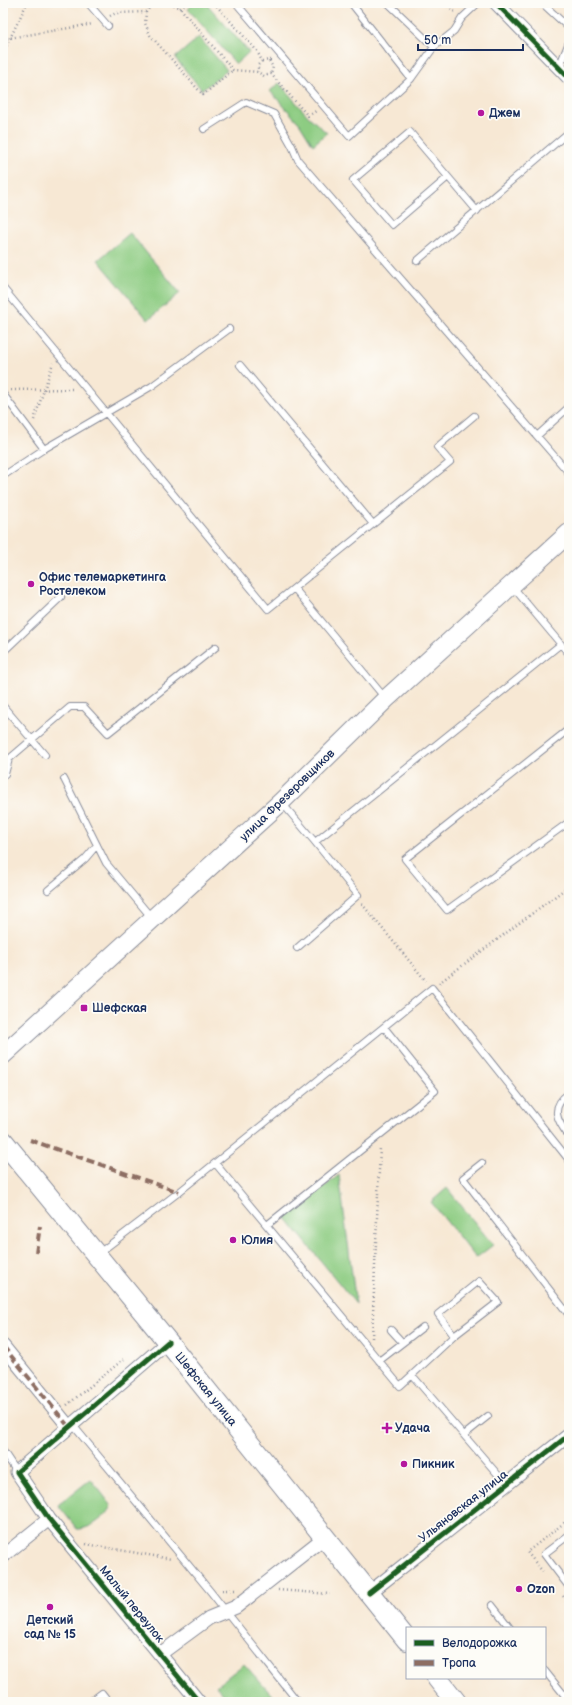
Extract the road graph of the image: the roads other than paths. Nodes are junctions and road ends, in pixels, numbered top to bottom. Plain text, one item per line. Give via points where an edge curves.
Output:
1 (88, 3) edge
2 (236, 3) edge
3 (351, 3) edge
4 (388, 3) edge
5 (478, 3) edge
6 (496, 3) edge
7 (542, 3) edge
8 (108, 26) dead end
9 (569, 28) edge
10 (569, 42) edge
11 (434, 47) junction
12 (559, 67) junction
13 (569, 78) edge
14 (411, 79) junction
15 (204, 129) dead end
16 (569, 132) edge
17 (448, 177) junction
18 (477, 211) junction
19 (418, 261) dead end
20 (3, 288) edge
21 (229, 329) dead end
22 (240, 365) dead end
23 (3, 394) edge
24 (569, 407) edge
25 (106, 413) junction
26 (474, 416) dead end
27 (537, 436) junction
28 (44, 449) junction
29 (569, 473) edge
30 (3, 476) edge
31 (373, 524) junction
32 (569, 533) edge
33 (512, 586) junction
34 (294, 588) junction
35 (61, 597) dead end
36 (561, 644) junction
37 (216, 647) dead end
38 (3, 652) edge
39 (569, 654) edge
40 (386, 699) junction
41 (3, 706) edge
42 (569, 729) edge
43 (32, 740) junction
44 (45, 755) dead end
45 (3, 775) edge
46 (64, 778) dead end
47 (281, 802) junction
48 (569, 822) edge
49 (315, 842) junction
50 (97, 845) junction
51 (48, 890) dead end
52 (153, 920) junction
53 (297, 948) dead end
54 (384, 1027) junction
55 (3, 1055) edge
56 (569, 1093) edge
57 (569, 1136) edge
58 (3, 1141) edge
59 (569, 1160) edge
60 (215, 1163) junction
61 (482, 1163) dead end
62 (267, 1225) junction
63 (97, 1255) junction
64 (569, 1315) edge
65 (423, 1327) dead end
66 (391, 1330) dead end
67 (454, 1336) junction
68 (168, 1342) junction
69 (402, 1342) junction
70 (3, 1346) edge
71 (379, 1361) junction
72 (412, 1375) junction
73 (488, 1416) dead end
74 (70, 1426) junction
75 (464, 1435) junction
76 (569, 1436) edge
77 (3, 1451) edge
78 (17, 1472) junction
79 (506, 1484) junction
80 (49, 1519) junction
81 (569, 1535) edge
82 (325, 1537) junction
83 (3, 1556) edge
84 (569, 1587) edge
85 (369, 1593) junction
86 (492, 1605) dead end
87 (226, 1612) junction
88 (509, 1627) edge
89 (406, 1639) edge
90 (160, 1654) junction
91 (546, 1672) edge
92 (438, 1679) edge
93 (569, 1701) edge
94 (90, 1702) edge
95 (109, 1702) edge
96 (199, 1702) edge
97 (298, 1702) edge
98 (456, 1702) edge

1 - 8 lane
2 - 14 lane via 350,136
3 - 14 lane
4 - 11 lane
5 - 11 lane via 462,18 454,31
6 - 12 street
7 - 9 lane
10 - 12 lane
11 - 14 lane
12 - 13 street
15 - 27 lane via 246,102 274,114 298,160
16 - 18 lane
17 - 17 lane via 392,224 353,180 410,132
17 - 18 lane
18 - 19 lane
20 - 25 lane
21 - 25 lane via 152,386
22 - 31 lane
23 - 28 lane
24 - 27 lane
25 - 28 lane
25 - 34 lane via 268,609
26 - 31 lane via 437,447 450,462
27 - 29 lane
28 - 30 lane
31 - 34 lane
32 - 33 main road, улица Фрезеровщиков
33 - 36 lane
33 - 40 main road, улица Фрезеровщиков
34 - 40 lane
35 - 38 lane
36 - 39 lane
36 - 49 lane
37 - 43 lane via 108,733 84,707 70,707
40 - 47 main road, улица Фрезеровщиков
41 - 43 lane
42 - 48 lane via 405,859 448,910
43 - 44 lane
43 - 45 lane via 9,759
46 - 50 lane
47 - 49 lane
47 - 52 main road, улица Фрезеровщиков
49 - 53 lane via 358,895
50 - 51 lane via 85,859
50 - 52 lane via 106,863
52 - 55 main road, улица Фрезеровщиков
54 - 59 lane via 432,988
54 - 60 lane
54 - 62 lane via 435,1091
56 - 57 lane via 560,1103 556,1113 559,1124
58 - 63 main road, Шефская улица
60 - 62 lane
60 - 63 lane
61 - 64 lane via 463,1178
62 - 71 lane
63 - 68 main road, Шефская улица
65 - 69 lane
66 - 69 lane
67 - 67 lane via 498,1302 479,1281 438,1314
67 - 72 lane
68 - 74 street
68 - 82 main road, Шефская улица
69 - 71 lane
70 - 74 street
71 - 72 lane via 400,1386
72 - 75 lane
73 - 75 lane
74 - 78 street
74 - 87 lane
75 - 79 lane
76 - 79 street, Ульяновская улица
77 - 78 lane
78 - 80 street, Малый переулок
79 - 85 street, Ульяновская улица
80 - 83 street
80 - 90 street, Малый переулок
81 - 84 lane via 544,1554
82 - 85 main road, Шефская улица
82 - 87 street via 236,1608
85 - 89 main road, Шефская улица
86 - 88 lane
87 - 90 street via 209,1618
87 - 97 lane
90 - 96 street, Малый переулок
91 - 93 lane
92 - 98 main road
94 - 95 lane via 102,1693

